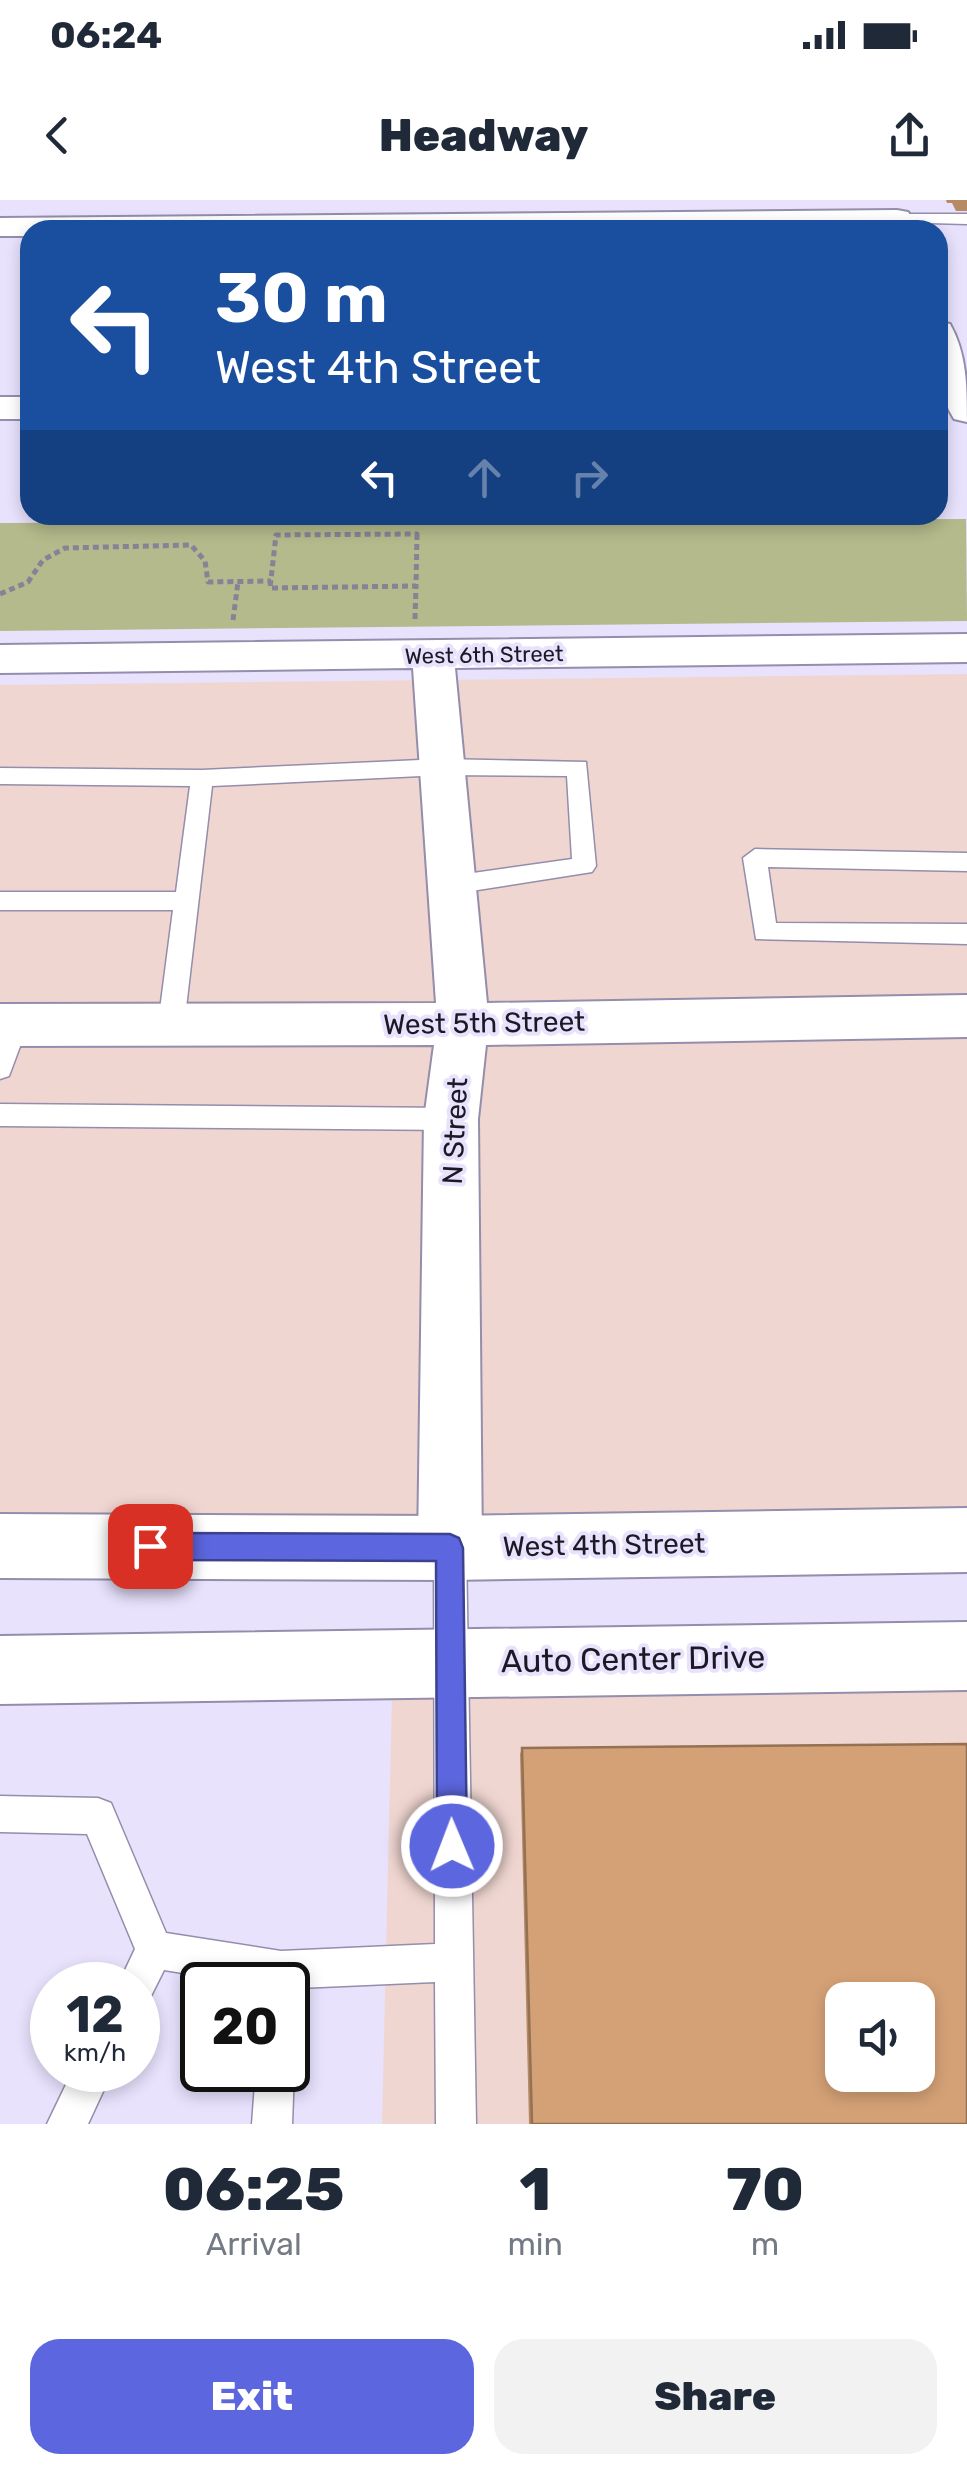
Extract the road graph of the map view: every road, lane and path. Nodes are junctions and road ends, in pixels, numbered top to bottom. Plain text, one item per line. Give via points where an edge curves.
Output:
1 (896, 216) edge
2 (967, 218) edge
3 (538, 220) edge
4 (951, 350) edge
5 (956, 407) edge
6 (271, 581) junction
7 (238, 582) junction
8 (416, 586) junction
9 (0, 594) edge
10 (231, 636) dead end
11 (424, 644) junction
12 (967, 648) edge
13 (0, 659) edge
14 (442, 767) junction
15 (0, 776) edge
16 (202, 778) junction
17 (967, 862) edge
18 (452, 885) junction
19 (186, 901) junction
20 (0, 902) edge
21 (967, 934) edge
22 (967, 1016) edge
23 (463, 1024) junction
24 (171, 1025) junction
25 (5, 1040) edge
26 (0, 1116) edge
27 (451, 1118) junction
28 (967, 1540) edge
29 (0, 1546) edge
30 (450, 1548) junction
31 (967, 1656) edge
32 (449, 1661) junction
33 (0, 1670) edge
34 (0, 1814) edge
35 (154, 1950) junction
36 (148, 1962) edge
37 (210, 1962) edge
38 (454, 1962) junction
39 (310, 1974) edge
40 (83, 2092) edge
41 (274, 2092) edge
42 (67, 2124) edge
43 (272, 2124) edge
44 (456, 2124) edge

1 - 2 lane
1 - 3 street
4 - 5 street
6 - 7 path
6 - 8 path via 270,588
6 - 8 path via 276,535 417,534
7 - 9 path via 208,582 208,566 191,545 83,544 50,554 28,582
7 - 10 path
8 - 11 path
11 - 12 street, West 6th Street
11 - 13 street, West 6th Street
11 - 14 street, N Street
14 - 16 lane
14 - 18 street, N Street
14 - 18 lane via 578,768 584,866
15 - 16 lane
16 - 19 lane
17 - 21 lane via 755,858 766,932
18 - 23 street, N Street
19 - 20 lane
19 - 24 lane
22 - 23 street, West 5th Street
23 - 24 street, West 5th Street
23 - 27 street, N Street
24 - 25 street, West 5th Street
26 - 27 lane
27 - 30 street, N Street
28 - 30 street, West 4th Street
29 - 30 street, West 4th Street
30 - 32 lane
31 - 32 street, Auto Center Drive
32 - 33 street, Auto Center Drive
32 - 38 lane
34 - 35 lane via 98,1816
35 - 36 lane
35 - 37 lane
38 - 39 lane
38 - 44 lane
40 - 42 lane
41 - 43 lane

